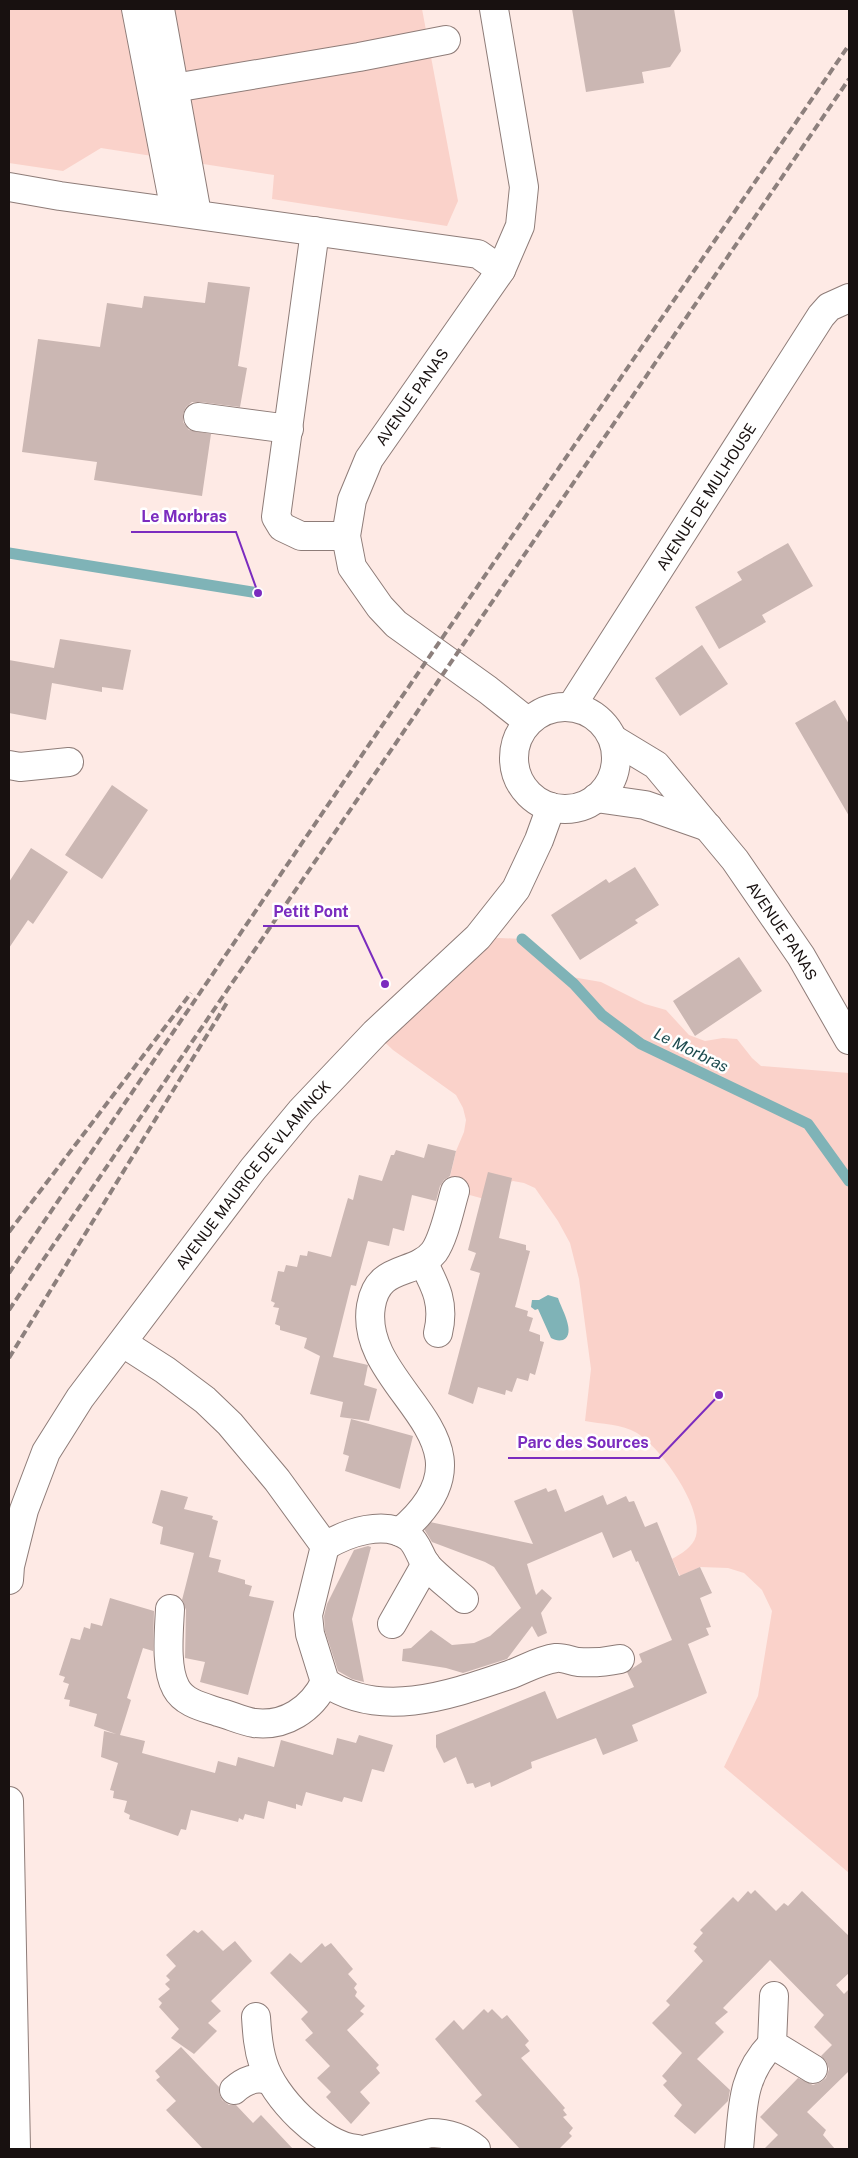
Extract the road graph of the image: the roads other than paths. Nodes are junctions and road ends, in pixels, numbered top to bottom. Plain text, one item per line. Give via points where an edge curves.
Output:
1 (136, 9) edge
2 (160, 9) edge
3 (494, 9) edge
4 (446, 40) dead end
5 (174, 88) junction
6 (9, 187) edge
7 (186, 213) junction
8 (315, 231) junction
9 (501, 270) junction
10 (849, 298) edge
11 (198, 417) dead end
12 (289, 429) junction
13 (346, 536) junction
14 (572, 707) junction
15 (527, 722) junction
16 (612, 739) junction
17 (69, 762) dead end
18 (9, 765) edge
19 (596, 798) junction
20 (551, 807) junction
21 (708, 827) junction
22 (849, 1040) edge
23 (455, 1191) dead end
24 (423, 1262) junction
25 (438, 1332) dead end
26 (122, 1343) junction
27 (400, 1532) junction
28 (325, 1546) junction
29 (426, 1564) junction
30 (9, 1580) edge
31 (464, 1599) dead end
32 (170, 1609) dead end
33 (392, 1624) dead end
34 (620, 1660) dead end
35 (324, 1682) junction
36 (9, 1801) edge
37 (774, 1996) dead end
38 (256, 2017) dead end
39 (772, 2044) junction
40 (813, 2069) dead end
41 (270, 2081) junction
42 (234, 2090) dead end
43 (16, 2149) edge
44 (357, 2149) edge
45 (368, 2149) edge
46 (476, 2149) edge
47 (739, 2149) edge

1 - 7 street
2 - 5 street
3 - 9 street, AVENUE PANAS via 524,187 520,226
4 - 5 street
5 - 7 street
6 - 7 street
7 - 8 street
8 - 9 street via 478,254
8 - 12 street
9 - 13 street, AVENUE PANAS via 369,459 352,500
10 - 14 street, AVENUE DE MULHOUSE via 829,307 821,316
11 - 12 street
12 - 13 street via 276,516 282,527 301,536
13 - 15 street, AVENUE PANAS via 352,567 396,624
14 - 15 street via 548,710
14 - 16 street via 588,712 603,724
15 - 20 street via 514,756 516,774 535,799
16 - 19 street via 615,768 609,784
16 - 21 street, AVENUE PANAS via 656,765
17 - 18 street via 20,767
19 - 20 street via 579,807
19 - 21 street via 644,805
20 - 26 street, AVENUE MAURICE DE VLAMINCK via 516,889 478,936 375,1033 253,1168
21 - 22 street, AVENUE PANAS via 772,912
23 - 24 street via 438,1244
24 - 25 street via 442,1307
24 - 27 street via 385,1279 371,1306 373,1335 381,1357 429,1426 438,1453 438,1476 431,1498 420,1514
26 - 28 street via 166,1370 230,1424 277,1480
26 - 30 street, AVENUE MAURICE DE VLAMINCK via 80,1398 46,1452 24,1510
27 - 28 street via 388,1529 362,1531
27 - 29 street via 410,1538
28 - 35 street via 308,1615
29 - 31 street
29 - 33 street
32 - 35 street via 172,1679 180,1694 193,1703 253,1723 274,1723 311,1703
34 - 35 street via 593,1663 556,1658 434,1697 404,1702 361,1699
36 - 43 street
37 - 39 street
38 - 41 street via 258,2042
39 - 40 street
39 - 47 street via 757,2060 747,2082
41 - 42 street via 254,2079
41 - 44 street via 322,2136 347,2148
45 - 46 street via 440,2133 462,2140

